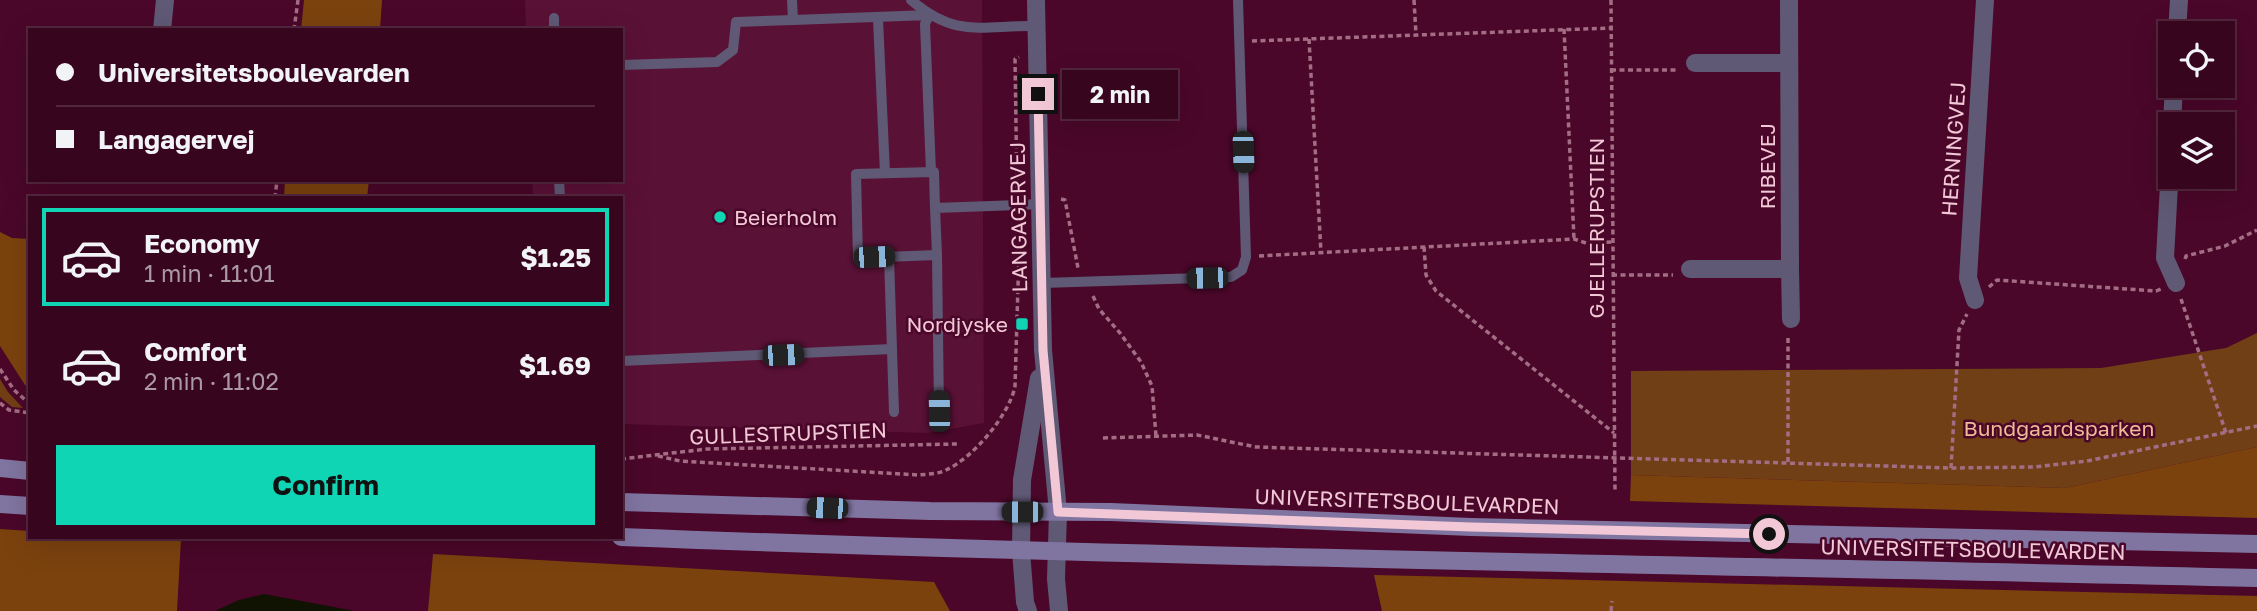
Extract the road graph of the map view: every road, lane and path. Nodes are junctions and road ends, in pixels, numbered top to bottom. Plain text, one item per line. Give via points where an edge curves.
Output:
1 (165, 0) edge
2 (298, 0) edge
3 (792, 0) edge
4 (911, 0) edge
5 (1036, 0) edge
6 (1238, 0) edge
7 (1414, 0) edge
8 (1611, 0) edge
9 (1789, 0) edge
10 (1985, 0) edge
11 (2179, 0) edge
12 (929, 15) junction
13 (878, 19) junction
14 (793, 20) junction
15 (2178, 21) edge
16 (1037, 26) junction
17 (162, 28) edge
18 (294, 28) edge
19 (1611, 28) junction
20 (1564, 29) junction
21 (1416, 35) junction
22 (1309, 39) junction
23 (1240, 41) junction
24 (1037, 45) junction
25 (1695, 63) joint
26 (1789, 63) junction
27 (623, 65) edge
28 (1611, 70) junction
29 (931, 172) junction
30 (885, 173) junction
31 (2169, 189) edge
32 (1061, 199) dead end
33 (1018, 204) junction
34 (1042, 204) junction
35 (935, 208) junction
36 (2257, 230) edge
37 (1574, 239) junction
38 (1612, 242) junction
39 (1424, 247) junction
40 (1321, 253) junction
41 (937, 256) junction
42 (889, 257) junction
43 (1246, 257) junction
44 (1690, 269) joint
45 (1790, 269) junction
46 (1612, 275) junction
47 (1086, 281) junction
48 (1042, 283) junction
49 (2176, 284) junction
50 (1975, 299) junction
51 (1791, 319) joint
52 (892, 349) junction
53 (1043, 350) junction
54 (623, 361) edge
55 (0, 369) edge
56 (28, 402) edge
57 (0, 403) edge
58 (939, 411) dead end
59 (894, 412) dead end
60 (28, 413) edge
61 (2257, 426) edge
62 (1614, 433) junction
63 (2226, 433) junction
64 (1156, 436) junction
65 (1103, 438) dead end
66 (957, 444) dead end
67 (658, 456) junction
68 (1614, 457) junction
69 (623, 459) edge
70 (1788, 462) junction
71 (0, 468) edge
72 (1951, 468) junction
73 (28, 471) edge
74 (1615, 491) dead end
75 (623, 502) edge
76 (0, 504) edge
77 (28, 506) edge
78 (1022, 512) junction
79 (1058, 512) junction
80 (623, 537) edge
81 (1021, 542) junction
82 (2257, 544) edge
83 (1057, 552) junction
84 (2257, 578) edge
85 (1612, 601) dead end
86 (1028, 611) edge
87 (1059, 611) edge
88 (1611, 611) edge

1 - 17 street
2 - 18 path
3 - 14 lane
4 - 12 lane
5 - 16 street, LANGAGERVEJ
6 - 23 lane
7 - 21 path
8 - 19 path, GJELLERUPSTIEN
9 - 26 street, RIBEVEJ
10 - 50 street, HERNINGVEJ via 1968,278
11 - 15 street
12 - 13 lane
12 - 16 lane via 967,28
12 - 29 lane via 925,24
13 - 14 lane
13 - 30 lane
14 - 27 lane via 736,22 733,50 717,62
16 - 24 street, LANGAGERVEJ
19 - 20 path
19 - 28 path, GJELLERUPSTIEN
20 - 21 path
20 - 37 path
21 - 22 path
22 - 23 path
22 - 40 path
23 - 43 lane
24 - 33 path via 1015,59
24 - 34 street, LANGAGERVEJ
25 - 26 street
25 - 28 path via 1686,71
26 - 45 street, RIBEVEJ
28 - 38 path, GJELLERUPSTIEN
29 - 30 lane
29 - 35 lane
30 - 42 lane via 856,174 858,258
31 - 49 street via 2165,258
32 - 47 path via 1065,200 1079,273
33 - 34 lane
33 - 35 lane
33 - 67 path via 1021,226 1013,399 973,449 946,470 933,474 680,461
34 - 48 street, LANGAGERVEJ
35 - 41 lane
36 - 49 path via 2225,246 2186,256
37 - 38 path
37 - 39 path
38 - 46 path, GJELLERUPSTIEN
39 - 40 path
39 - 62 path via 1426,275 1436,290
40 - 43 path
41 - 42 lane
41 - 58 lane
42 - 52 lane
43 - 47 lane via 1242,270 1231,278
44 - 45 street
44 - 46 path via 1686,275
45 - 51 street, RIBEVEJ
46 - 62 path, GJELLERUPSTIEN
47 - 48 lane
47 - 64 path via 1099,309 1141,362 1152,386
48 - 53 street, LANGAGERVEJ
49 - 50 path via 2156,290 1997,281
49 - 63 path
50 - 72 path via 1959,330
51 - 70 path
52 - 54 lane
52 - 59 lane
53 - 78 street, LANGAGERVEJ via 1022,480
53 - 79 street, LANGAGERVEJ
55 - 56 path
57 - 60 path via 9,410
61 - 63 path
62 - 68 path, GJELLERUPSTIEN
63 - 72 path via 2087,461
64 - 65 path
64 - 68 path via 1197,435 1256,447
66 - 67 path, GULLESTRUPSTIEN via 707,449
67 - 69 path, GULLESTRUPSTIEN
68 - 70 path
68 - 74 path, GJELLERUPSTIEN
70 - 72 path
71 - 73 main road
75 - 78 main road
76 - 77 main road
78 - 79 main road, UNIVERSITETSBOULEVARDEN
78 - 81 street, LANGAGERVEJ
79 - 82 main road, UNIVERSITETSBOULEVARDEN via 1471,527
79 - 83 street, LANGAGERVEJ
80 - 81 main road
81 - 83 main road, UNIVERSITETSBOULEVARDEN
81 - 86 street, LANGAGERVEJ
83 - 84 main road, UNIVERSITETSBOULEVARDEN
83 - 87 street, LANGAGERVEJ
85 - 88 path

